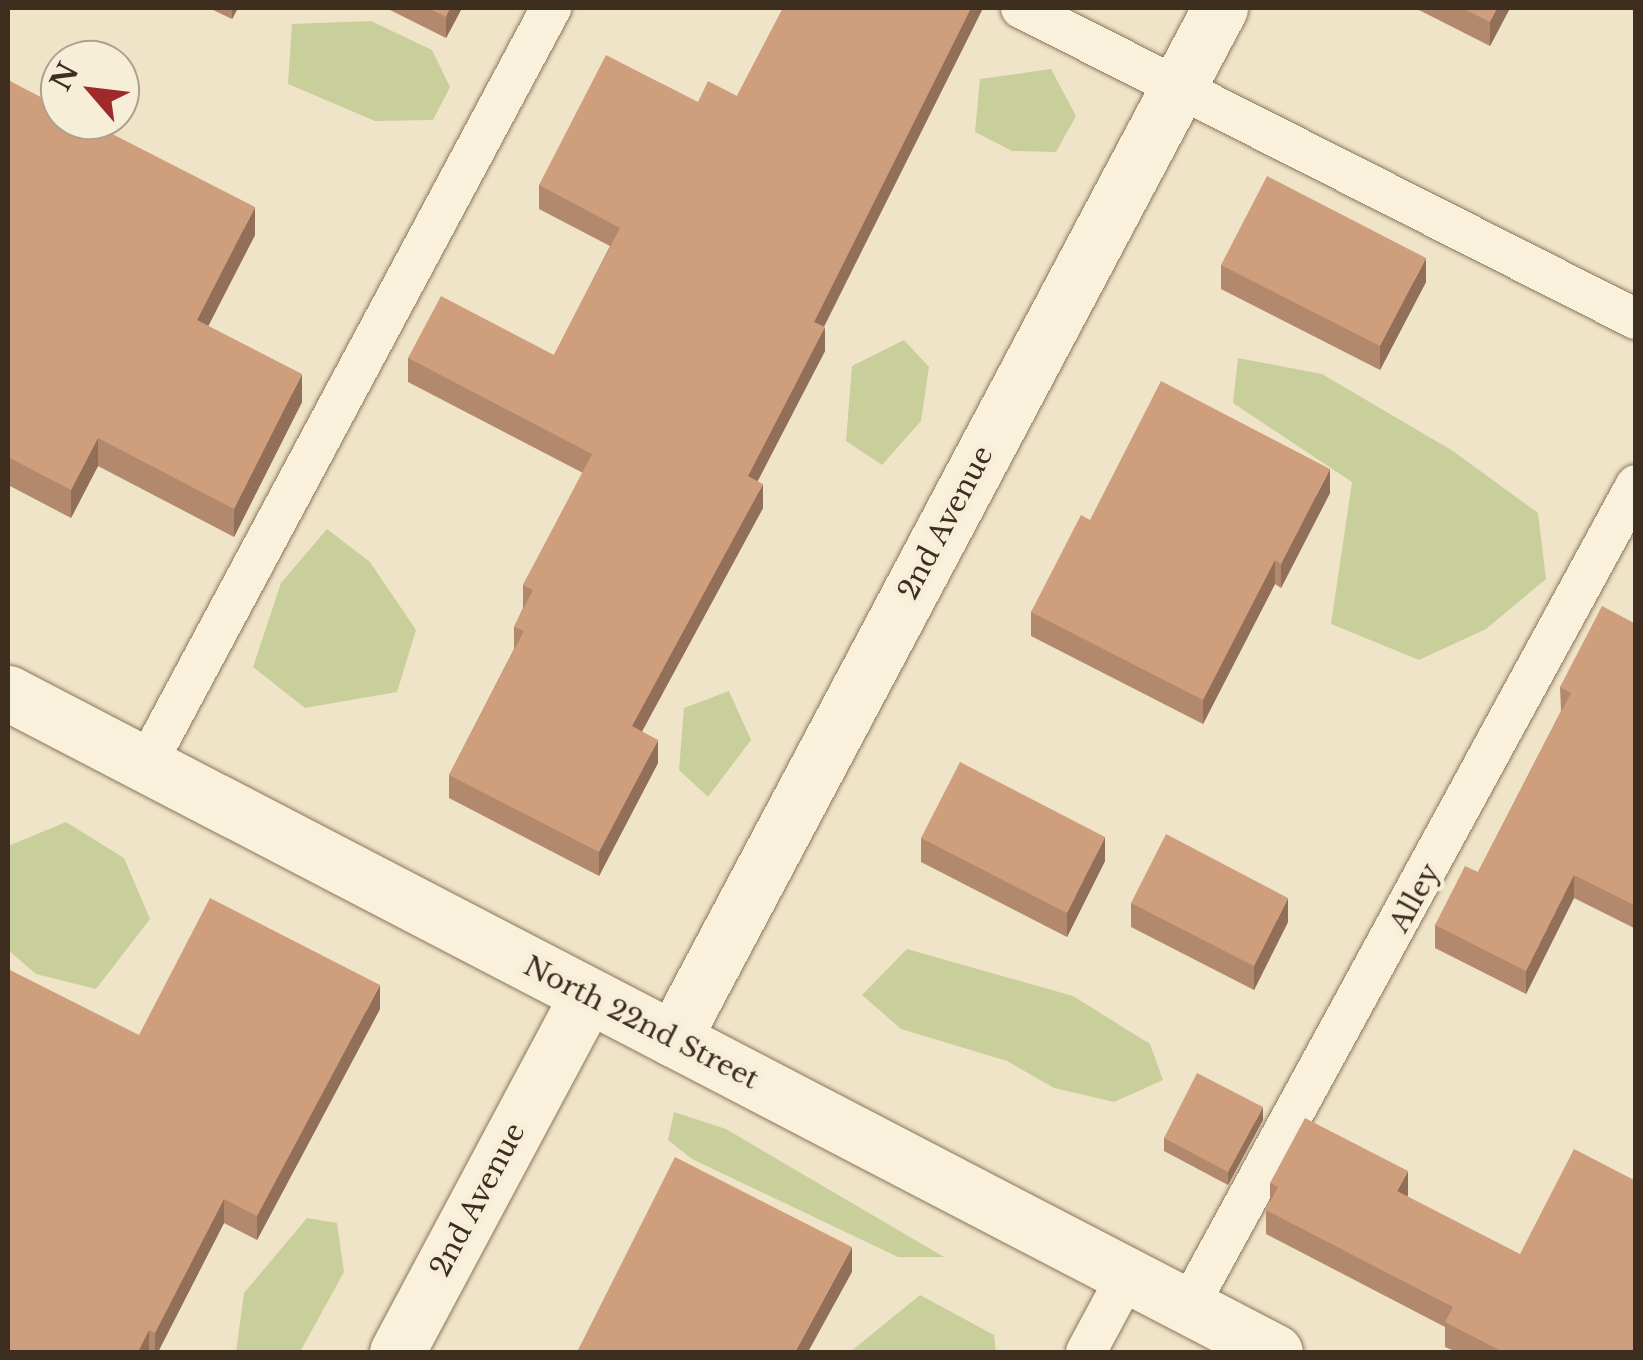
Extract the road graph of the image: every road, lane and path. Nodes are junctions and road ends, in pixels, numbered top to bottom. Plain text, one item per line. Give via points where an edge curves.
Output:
1 (551, 8) edge
2 (1021, 8) edge
3 (1220, 8) edge
4 (1176, 90) junction
5 (1636, 319) edge
6 (1636, 485) edge
7 (13, 709) edge
8 (146, 765) junction
9 (588, 995) junction
10 (673, 1039) junction
11 (1126, 1276) junction
12 (1188, 1307) junction
13 (397, 1352) edge
14 (1086, 1352) edge
15 (1275, 1352) edge

1 - 8 lane
2 - 4 lane
3 - 4 street, 2nd Avenue
4 - 5 lane
4 - 10 street, 2nd Avenue
6 - 12 lane, Alley
7 - 8 street, North 22nd Street
8 - 9 street, North 22nd Street
9 - 10 street, North 22nd Street
9 - 13 street, 2nd Avenue
10 - 11 street, North 22nd Street
11 - 12 street, North 22nd Street
11 - 14 lane
12 - 15 street, North 22nd Street

